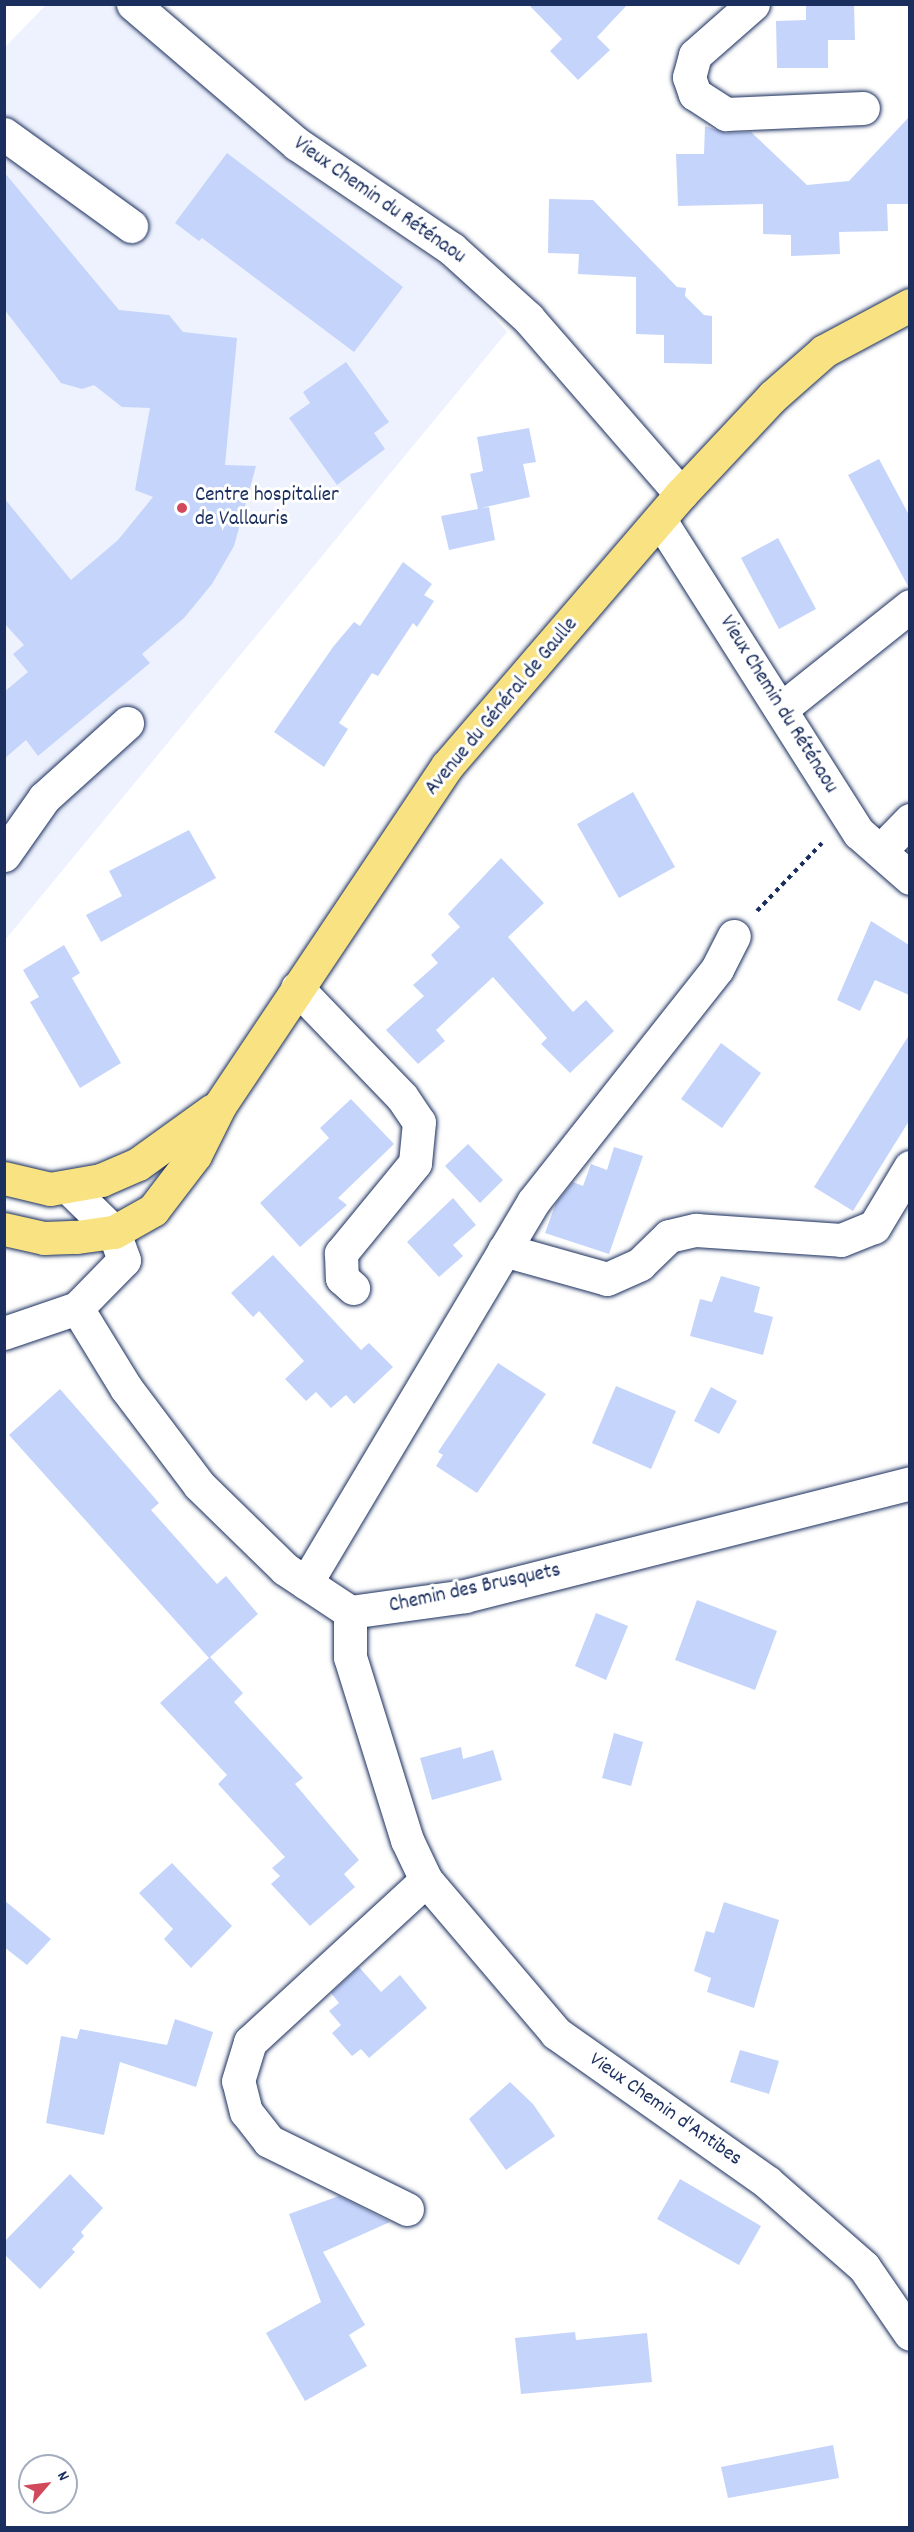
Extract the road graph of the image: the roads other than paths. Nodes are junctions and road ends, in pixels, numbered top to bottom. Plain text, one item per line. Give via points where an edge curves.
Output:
1 (133, 4) edge
2 (753, 4) edge
3 (863, 108) dead end
4 (4, 134) edge
5 (131, 226) dead end
6 (909, 305) edge
7 (681, 494) junction
8 (660, 520) junction
9 (909, 606) edge
10 (781, 709) junction
11 (127, 723) dead end
12 (909, 820) edge
13 (880, 851) junction
14 (4, 855) edge
15 (909, 878) edge
16 (734, 936) road end
17 (297, 988) junction
18 (220, 1105) junction
19 (909, 1167) edge
20 (11, 1185) edge
21 (68, 1187) junction
22 (4, 1229) edge
23 (119, 1246) junction
24 (504, 1250) junction
25 (353, 1288) dead end
26 (77, 1308) junction
27 (4, 1333) edge
28 (909, 1483) edge
29 (306, 1583) junction
30 (350, 1612) junction
31 (426, 1880) junction
32 (407, 2209) dead end
33 (909, 2334) edge

1 - 7 street, Vieux Chemin du Réténaou via 297,144 452,249 528,318
2 - 3 street via 695,55 689,77 695,94 726,114
4 - 5 street
6 - 7 main road, Avenue du Général de Gaulle via 824,351 773,396
7 - 8 main road, Avenue du Général de Gaulle
8 - 10 street, Vieux Chemin du Réténaou
8 - 17 main road, Avenue du Général de Gaulle via 447,766
9 - 10 street
10 - 13 street, Vieux Chemin du Réténaou via 850,819
11 - 14 street via 44,798
12 - 13 street
13 - 15 street, Vieux Chemin du Réténaou
16 - 24 street via 717,969 533,1202
17 - 18 main road, Avenue du Général de Gaulle
17 - 25 street via 402,1097 419,1122 415,1163 341,1254 342,1278
18 - 21 main road via 138,1164
18 - 23 main road, Avenue du Général de Gaulle via 195,1155 153,1210
19 - 24 street via 874,1227 841,1240 696,1230 669,1236 640,1264 607,1279
20 - 21 main road
21 - 23 street
22 - 23 main road, Avenue du Général de Gaulle via 44,1238 77,1237
23 - 26 street
24 - 29 street
26 - 27 street
26 - 29 street via 126,1388 199,1485 285,1569
28 - 30 street, Chemin des Brusquets via 465,1596
29 - 30 street
30 - 31 street, Vieux Chemin d'Antibes via 350,1657 406,1840
31 - 32 street via 250,2042 238,2081 246,2112 269,2141
31 - 33 street, Vieux Chemin d'Antibes via 556,2032 767,2182 864,2267

